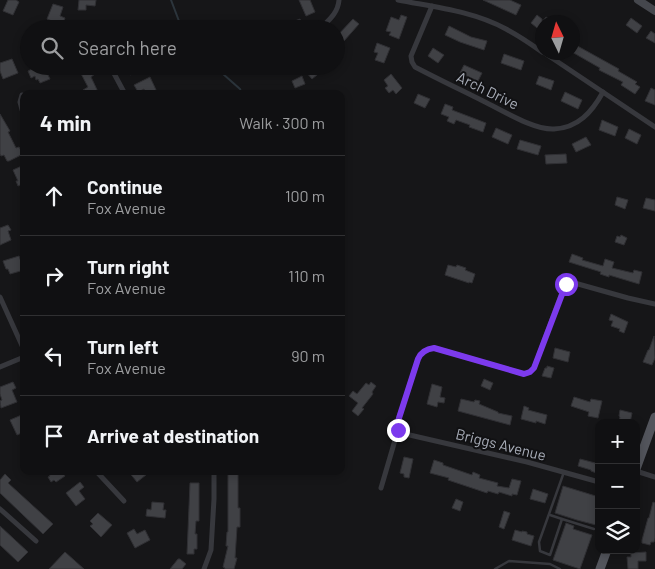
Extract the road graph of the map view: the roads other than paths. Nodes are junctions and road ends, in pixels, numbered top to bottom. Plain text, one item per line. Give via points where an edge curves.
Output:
1 (339, 0) edge
2 (398, 0) edge
3 (638, 0) edge
4 (432, 6) junction
5 (655, 11) edge
6 (329, 20) edge
7 (535, 47) edge
8 (555, 60) edge
9 (114, 75) edge
10 (122, 90) edge
11 (603, 92) junction
12 (655, 126) edge
13 (0, 297) edge
14 (655, 304) edge
15 (20, 341) edge
16 (20, 359) edge
17 (0, 367) edge
18 (655, 417) edge
19 (398, 430) junction
20 (638, 464) edge
21 (640, 471) edge
22 (564, 472) junction
23 (100, 475) edge
24 (214, 475) edge
25 (655, 477) edge
26 (595, 481) edge
27 (381, 488) dead end
28 (124, 502) dead end
29 (0, 509) edge
30 (549, 514) junction
31 (562, 519) junction
32 (594, 529) dead end
33 (36, 541) dead end
34 (606, 554) edge
35 (204, 569) edge
36 (495, 569) edge
37 (560, 569) edge
38 (600, 569) edge

1 - 6 street
2 - 4 street
3 - 5 street
4 - 7 street via 493,23
4 - 11 street, Arch Drive via 411,56 415,67 517,118 547,129 567,127 579,121 592,110
8 - 11 street
9 - 10 street
11 - 12 street
13 - 15 street
14 - 19 street via 569,282 564,287 534,368 524,374 430,348 418,359
16 - 17 street
18 - 20 main road
19 - 22 street, Briggs Avenue
19 - 27 street
21 - 25 street
22 - 26 street, Briggs Avenue
22 - 30 lane
23 - 28 street
24 - 35 street via 211,550
29 - 33 street
30 - 31 lane
30 - 31 lane via 539,542 540,551 550,555
31 - 32 lane
34 - 38 main road
36 - 37 lane via 509,562 550,564

